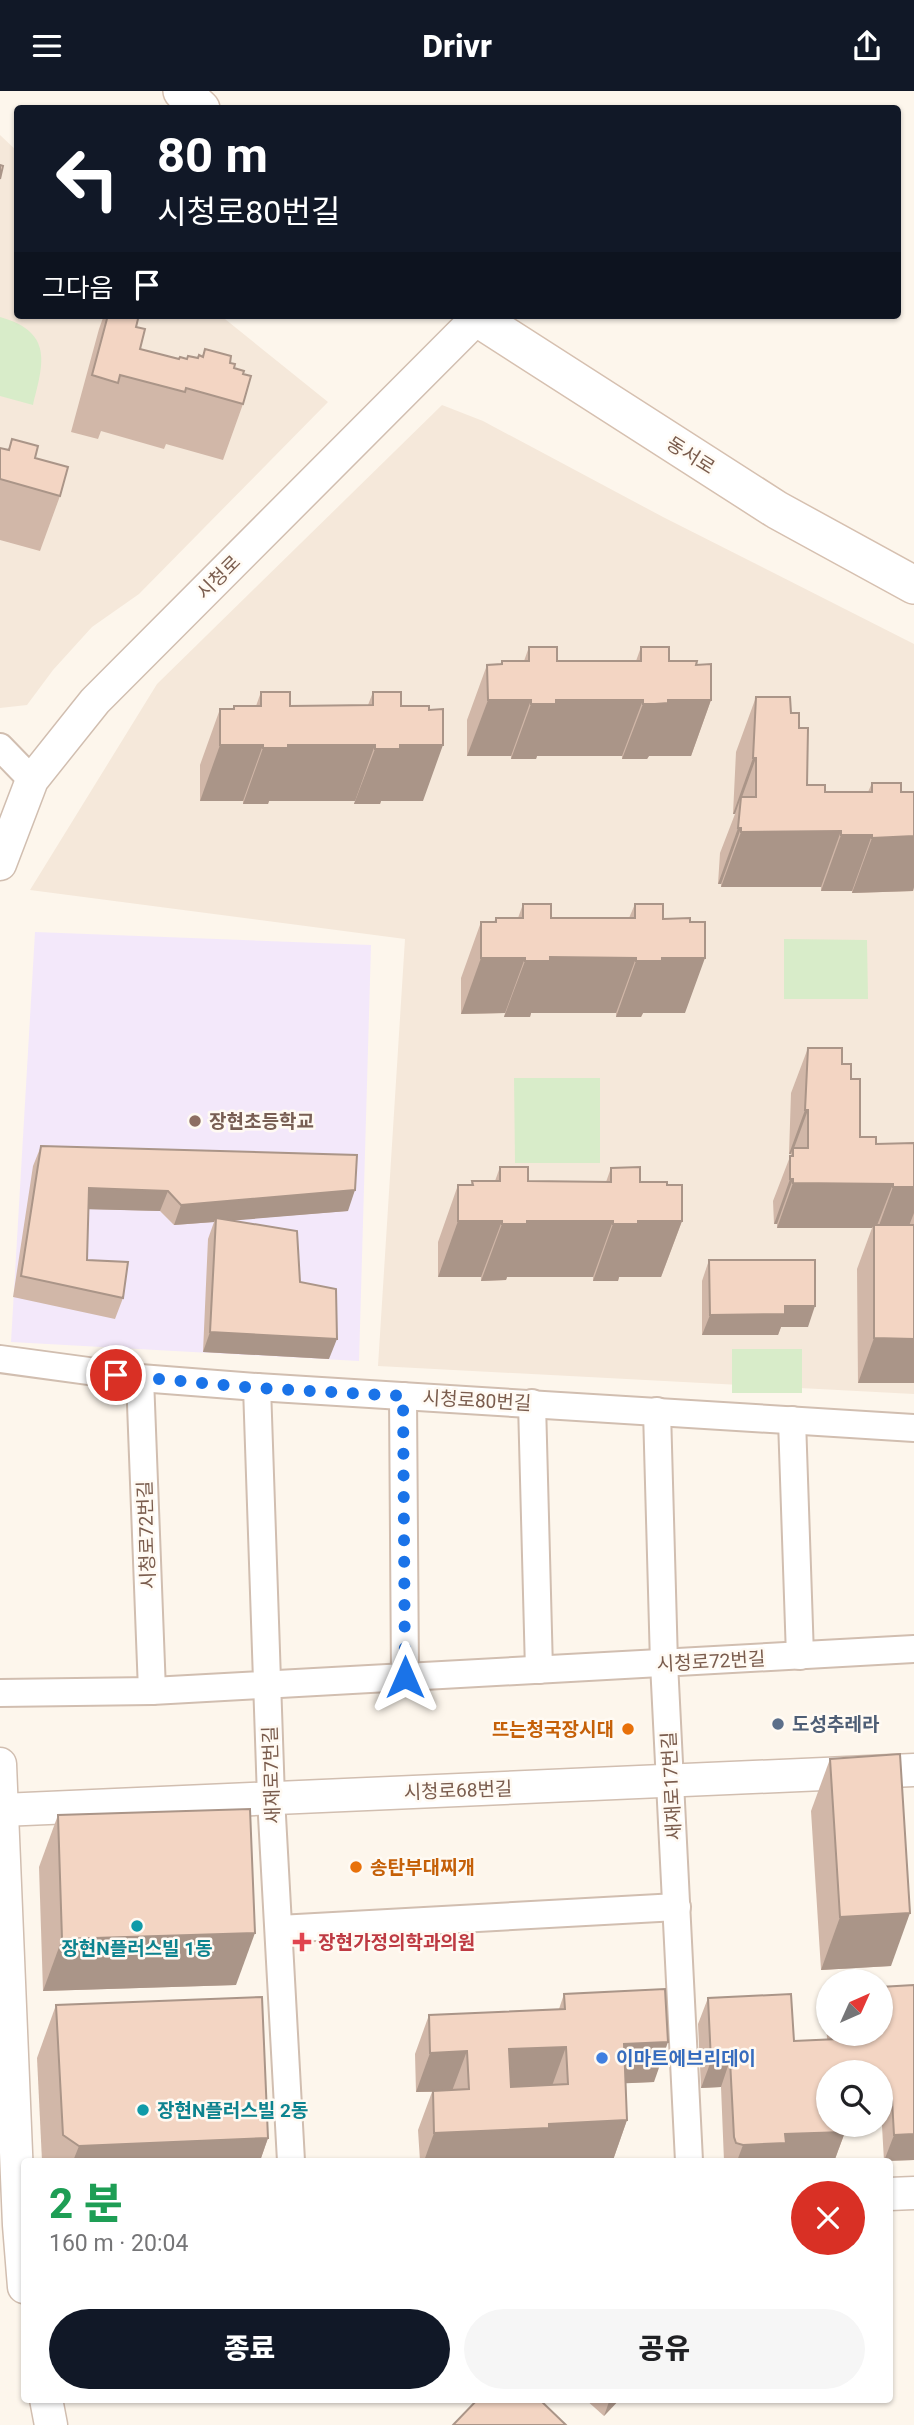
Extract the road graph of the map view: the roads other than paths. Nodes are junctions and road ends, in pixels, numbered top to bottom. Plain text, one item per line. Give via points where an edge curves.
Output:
1 (182, 91) edge
2 (197, 105) edge
3 (472, 319) edge
4 (480, 319) edge
5 (914, 585) edge
6 (0, 747) edge
7 (32, 780) junction
8 (0, 865) edge
9 (0, 1360) edge
10 (140, 1378) junction
11 (257, 1388) junction
12 (403, 1396) junction
13 (532, 1403) junction
14 (657, 1411) junction
15 (792, 1420) junction
16 (914, 1428) edge
17 (914, 1649) edge
18 (800, 1655) junction
19 (664, 1663) junction
20 (538, 1670) junction
21 (405, 1677) junction
22 (269, 1686) junction
23 (152, 1691) junction
24 (0, 1693) edge
25 (0, 1764) edge
26 (914, 1770) edge
27 (671, 1781) junction
28 (271, 1798) junction
29 (2, 1809) edge
30 (677, 1907) junction
31 (279, 1929) junction
32 (292, 2158) edge
33 (690, 2158) edge
34 (914, 2193) edge
35 (893, 2194) edge
36 (21, 2204) edge
37 (47, 2403) edge
38 (51, 2425) edge

1 - 2 main road
3 - 7 street, 시청로 via 95,701
4 - 5 main road, 동서로 via 777,510
6 - 7 street
7 - 8 street, 시청로
9 - 10 street, 시청로80번길
10 - 11 street, 시청로80번길
10 - 23 street, 시청로72번길
11 - 12 street, 시청로80번길
11 - 22 street, 새재로7번길
12 - 13 street, 시청로80번길
12 - 21 street
13 - 14 street, 시청로80번길
13 - 20 street
14 - 15 street, 시청로80번길
14 - 19 street, 새재로17번길
15 - 16 street, 시청로80번길
15 - 18 street
17 - 18 street, 시청로72번길
18 - 19 street, 시청로72번길
19 - 20 street, 시청로72번길
19 - 27 street, 새재로17번길
20 - 21 street, 시청로72번길
21 - 22 street, 시청로72번길
22 - 23 street, 시청로72번길
22 - 28 street, 새재로7번길
23 - 24 street, 시청로72번길
25 - 29 street
26 - 27 street, 시청로68번길
27 - 28 street, 시청로68번길
27 - 30 street, 새재로17번길
28 - 29 street, 시청로68번길
28 - 31 street, 새재로7번길
29 - 36 street
30 - 31 street
30 - 33 street, 새재로17번길
31 - 32 street, 새재로7번길
34 - 35 street
37 - 38 street

